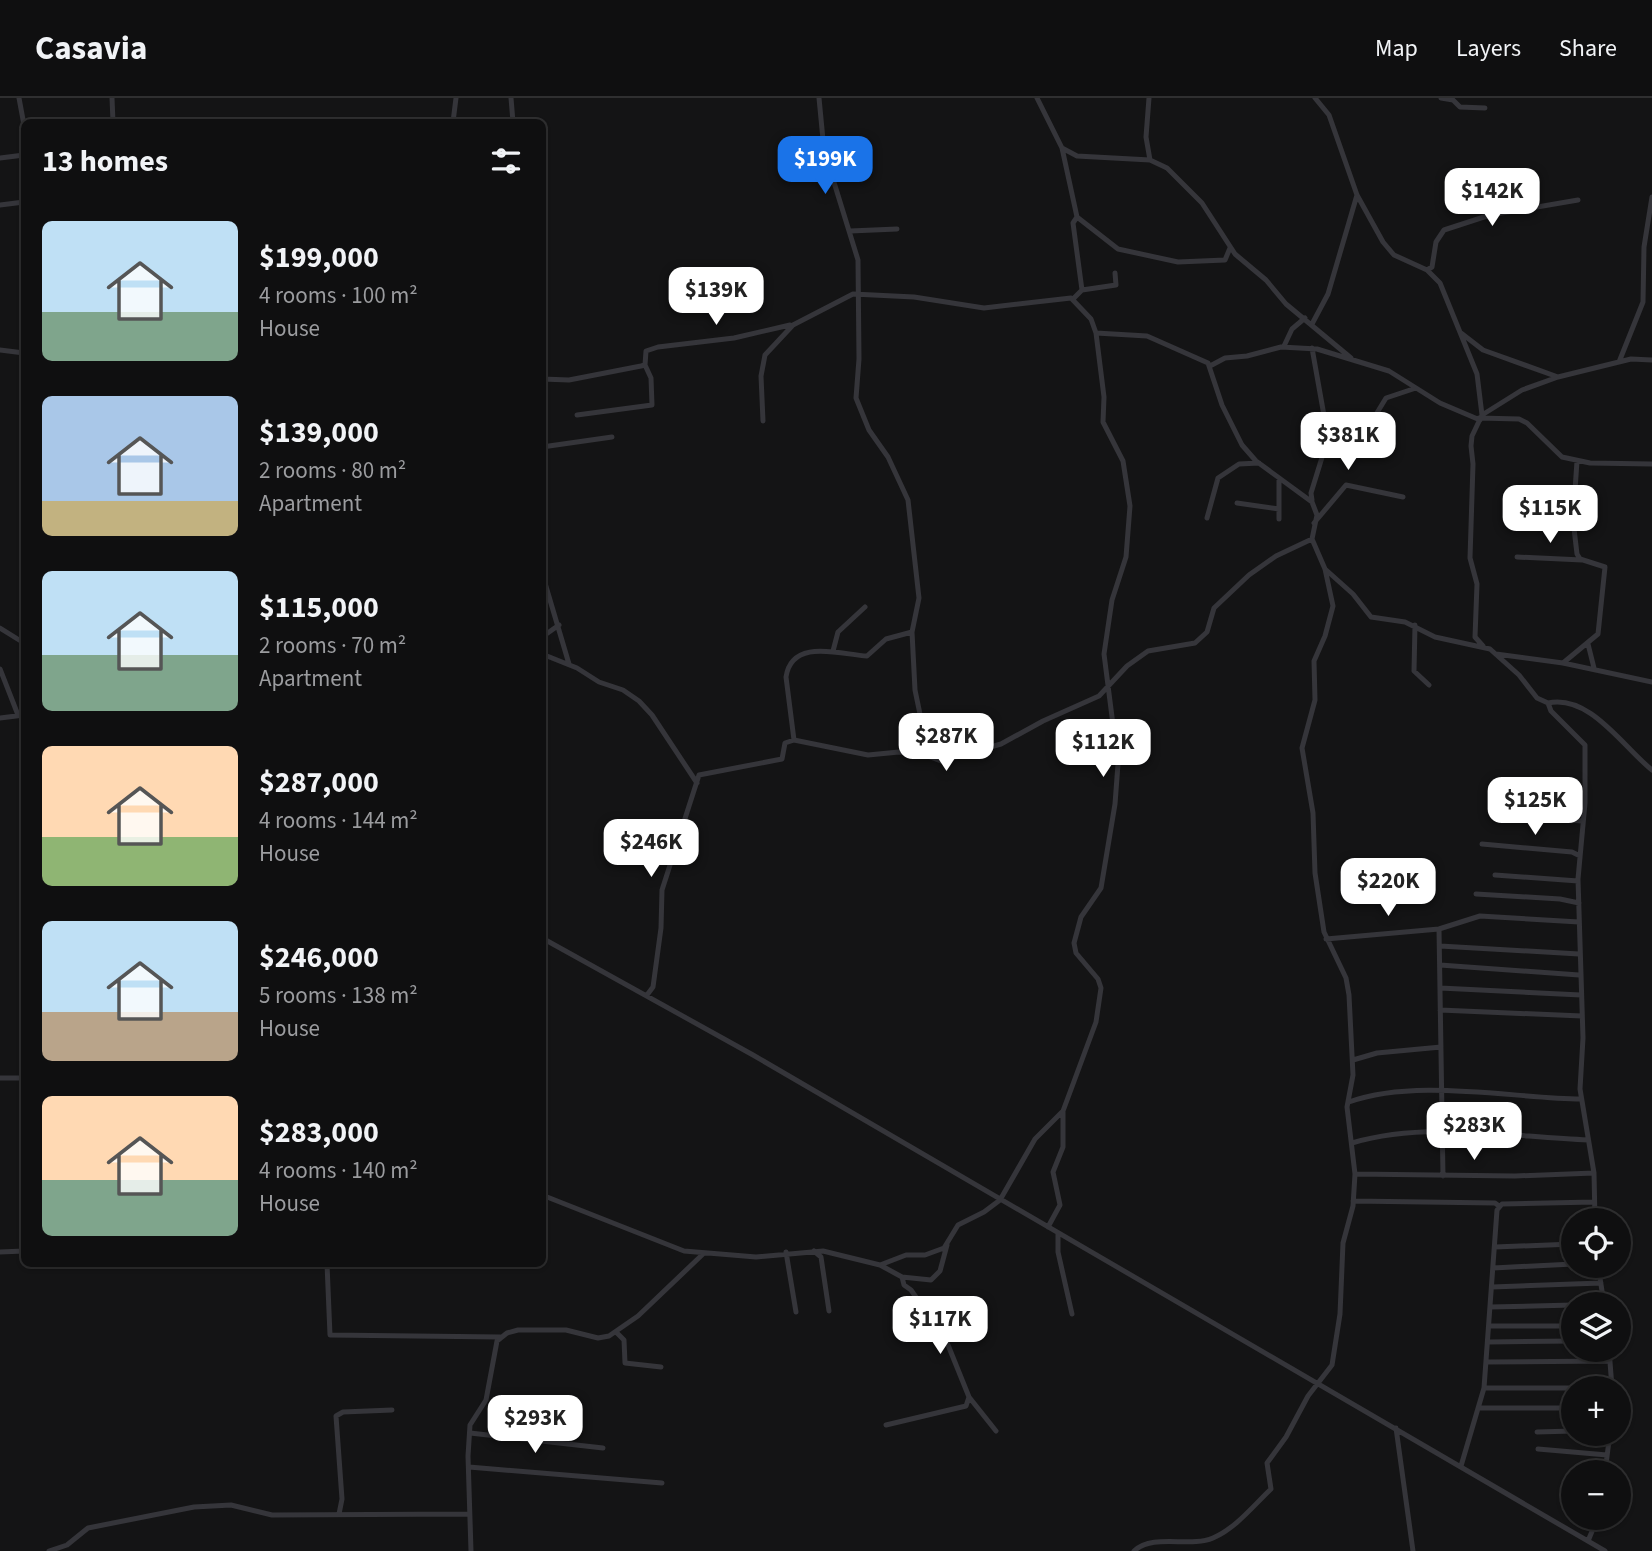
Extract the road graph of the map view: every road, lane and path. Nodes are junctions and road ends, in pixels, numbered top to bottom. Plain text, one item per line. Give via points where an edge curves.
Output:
1 (19, 98) edge
2 (111, 98) edge
3 (456, 98) edge
4 (510, 98) edge
5 (819, 98) edge
6 (1037, 98) edge
7 (1149, 98) edge
8 (1315, 98) edge
9 (1441, 98) edge
10 (1485, 108) dead end
11 (23, 119) edge
12 (113, 119) edge
13 (453, 119) edge
14 (513, 119) edge
15 (1062, 148) junction
16 (21, 155) edge
17 (0, 158) edge
18 (1150, 160) junction
19 (1357, 195) junction
20 (1652, 197) edge
21 (1578, 200) dead end
22 (21, 202) edge
23 (0, 205) edge
24 (1077, 217) junction
25 (897, 229) dead end
26 (850, 231) junction
27 (1230, 248) junction
28 (1426, 270) junction
29 (1115, 273) dead end
30 (1082, 290) junction
31 (858, 293) junction
32 (1073, 299) junction
33 (1306, 318) junction
34 (1312, 324) junction
35 (793, 325) junction
36 (1459, 330) junction
37 (1096, 333) junction
38 (1284, 346) junction
39 (1312, 348) junction
40 (0, 350) edge
41 (21, 353) edge
42 (1351, 358) junction
43 (1652, 360) edge
44 (1619, 362) junction
45 (645, 365) junction
46 (1210, 366) junction
47 (1558, 377) junction
48 (546, 380) edge
49 (1416, 388) junction
50 (577, 415) dead end
51 (1480, 417) junction
52 (763, 421) dead end
53 (612, 437) dead end
54 (1328, 438) junction
55 (546, 446) edge
56 (1577, 461) junction
57 (1259, 463) junction
58 (1652, 464) edge
59 (1279, 478) junction
60 (1403, 497) dead end
61 (1312, 502) junction
62 (1237, 503) dead end
63 (1279, 509) junction
64 (1207, 518) dead end
65 (1279, 519) dead end
66 (1314, 523) junction
67 (1312, 539) junction
68 (1517, 557) dead end
69 (1585, 560) junction
70 (1325, 569) junction
71 (546, 585) edge
72 (865, 607) dead end
73 (559, 625) junction
74 (1415, 625) junction
75 (0, 628) edge
76 (912, 632) junction
77 (546, 634) edge
78 (21, 641) edge
79 (1588, 644) junction
80 (1485, 647) junction
81 (833, 651) junction
82 (1496, 654) junction
83 (546, 655) edge
84 (1563, 663) junction
85 (569, 664) junction
86 (1594, 668) junction
87 (0, 669) edge
88 (1652, 682) edge
89 (1429, 685) dead end
90 (1109, 689) junction
91 (1548, 703) junction
92 (21, 715) edge
93 (0, 718) edge
94 (794, 740) junction
95 (925, 755) junction
96 (1652, 770) edge
97 (697, 783) junction
98 (1501, 815) dead end
99 (1582, 821) junction
100 (1482, 845) dead end
101 (1580, 856) junction
102 (1495, 875) dead end
103 (1578, 881) junction
104 (1476, 894) dead end
105 (1579, 903) junction
106 (1579, 922) junction
107 (1439, 929) junction
108 (1326, 939) junction
109 (546, 940) edge
110 (1440, 946) junction
111 (1578, 954) junction
112 (1440, 965) junction
113 (1579, 975) junction
114 (1440, 988) junction
115 (647, 995) junction
116 (1581, 995) junction
117 (1440, 1010) junction
118 (1582, 1016) junction
119 (1441, 1047) junction
120 (1353, 1060) junction
121 (0, 1078) edge
122 (21, 1078) edge
123 (1440, 1090) junction
124 (1581, 1099) junction
125 (1349, 1102) junction
126 (1063, 1111) junction
127 (1441, 1132) junction
128 (1588, 1140) junction
129 (1352, 1143) junction
130 (1594, 1173) junction
131 (1354, 1174) junction
132 (1443, 1175) junction
133 (546, 1197) edge
134 (1000, 1200) junction
135 (1353, 1201) junction
136 (1594, 1202) junction
137 (1499, 1206) junction
138 (1594, 1208) edge
139 (1048, 1227) junction
140 (1058, 1234) junction
141 (947, 1244) junction
142 (1561, 1244) edge
143 (1495, 1247) junction
144 (21, 1251) edge
145 (814, 1251) junction
146 (0, 1252) edge
147 (786, 1252) junction
148 (702, 1254) junction
149 (880, 1265) junction
150 (1561, 1265) edge
151 (327, 1267) edge
152 (1493, 1268) junction
153 (902, 1277) junction
154 (1600, 1278) edge
155 (1601, 1283) junction
156 (1492, 1287) junction
157 (1602, 1292) edge
158 (1561, 1306) edge
159 (1490, 1307) junction
160 (829, 1311) dead end
161 (796, 1312) dead end
162 (1072, 1314) dead end
163 (1489, 1326) junction
164 (1561, 1326) edge
165 (616, 1332) junction
166 (500, 1337) junction
167 (1561, 1341) edge
168 (1489, 1342) junction
169 (1561, 1361) edge
170 (1487, 1362) junction
171 (661, 1367) dead end
172 (1317, 1382) junction
173 (1484, 1388) junction
174 (1561, 1388) edge
175 (969, 1397) junction
176 (1479, 1408) junction
177 (1561, 1408) edge
178 (392, 1410) dead end
179 (886, 1425) dead end
180 (1396, 1428) junction
181 (996, 1431) dead end
182 (1561, 1431) edge
183 (1537, 1432) dead end
184 (470, 1433) junction
185 (1608, 1446) edge
186 (603, 1448) dead end
187 (1538, 1449) dead end
188 (1607, 1455) junction
189 (1606, 1460) edge
190 (1461, 1466) junction
191 (469, 1467) junction
192 (662, 1483) dead end
193 (339, 1514) junction
194 (469, 1514) junction
195 (1593, 1530) edge
196 (1588, 1541) junction
197 (49, 1551) edge
198 (471, 1551) edge
199 (1134, 1551) edge
200 (1413, 1551) edge
201 (1605, 1551) edge

1 - 11 street
2 - 12 street
3 - 13 street
4 - 14 street
5 - 26 street via 824,150
6 - 15 street
7 - 18 street via 1146,137
8 - 19 street via 1329,115
9 - 10 street via 1460,107
15 - 18 street via 1080,156
15 - 24 street
16 - 17 street
18 - 27 street via 1167,168 1190,189
19 - 28 street via 1391,252
19 - 34 street via 1328,294
20 - 44 street via 1644,247 1643,302
21 - 28 street via 1490,215 1444,230 1436,242 1432,267
22 - 23 street
24 - 27 street via 1120,250 1178,262 1225,260
24 - 30 street via 1073,223
25 - 26 street
26 - 31 street via 858,260
27 - 33 street
28 - 36 street via 1442,287
29 - 30 street via 1116,285
30 - 32 street
31 - 32 street via 984,307
31 - 35 street
31 - 76 street via 856,398 908,500 919,598
32 - 37 street via 1091,319
33 - 34 street
33 - 38 street via 1292,329
34 - 42 street
35 - 45 street via 658,347 646,351
35 - 52 street via 765,355
36 - 47 street via 1483,350
36 - 51 street via 1477,374
37 - 46 street via 1147,336
37 - 90 street via 1103,422 1123,461 1130,495 1126,552 1112,600 1104,654
38 - 39 street
38 - 46 street via 1225,358
39 - 42 street
39 - 54 street
40 - 41 street
42 - 49 street via 1389,371
43 - 44 street
44 - 47 street
45 - 48 street
45 - 50 street via 651,378 652,405
46 - 57 street via 1231,427
47 - 51 street via 1522,390
49 - 51 street via 1455,411
49 - 54 street via 1386,398 1372,421
51 - 56 street via 1519,419 1557,454
51 - 80 street via 1471,440 1471,558 1477,584 1475,637
53 - 55 street
54 - 61 street
56 - 58 street
56 - 69 street via 1573,520 1577,554
57 - 59 street
57 - 64 street via 1239,464 1218,478
59 - 61 street
59 - 63 street
60 - 66 street via 1346,485
61 - 66 street via 1317,513
62 - 63 street
63 - 65 street
66 - 67 street
67 - 70 street
67 - 90 street via 1249,575 1213,608 1207,632 1195,643 1147,651 1127,666
68 - 69 street
69 - 79 street via 1605,567 1606,578 1600,627
70 - 74 street via 1371,617
70 - 108 street via 1334,610 1314,661 1315,700 1302,748
71 - 73 street
72 - 81 street via 838,632
73 - 77 street
73 - 85 street
74 - 80 street via 1429,635
74 - 89 street via 1414,671
75 - 78 street
76 - 81 street via 886,639 867,656
76 - 95 street via 915,690 928,748
79 - 84 street
79 - 86 street
80 - 82 street
81 - 94 street via 808,652 787,670
82 - 84 street
82 - 91 street via 1537,698
83 - 85 street
84 - 86 street
85 - 97 street via 645,706
86 - 88 street
87 - 92 street
90 - 95 street via 1001,744 942,761
90 - 126 street via 1118,764 1115,804 1101,888 1081,917 1074,943 1101,988 1096,1021
91 - 96 street via 1573,703 1592,715
91 - 99 street via 1585,745
92 - 93 street
94 - 95 street via 868,755 895,751
94 - 97 street via 785,743 782,760 699,775
97 - 115 street via 662,890 653,987
98 - 99 street
99 - 101 street
100 - 101 street
101 - 103 street
102 - 103 street
103 - 105 street
104 - 105 street
105 - 106 street
106 - 107 street via 1480,916
106 - 111 street
107 - 108 street
107 - 110 street
108 - 120 street via 1347,980
109 - 115 street
110 - 111 street
110 - 112 street
111 - 113 street
112 - 113 street
112 - 114 street
113 - 116 street
114 - 116 street
114 - 117 street
115 - 134 street
116 - 118 street
117 - 118 street
117 - 119 street
118 - 124 street
119 - 120 street
119 - 123 street
120 - 125 street
121 - 122 street
123 - 124 street
123 - 125 street
123 - 127 street
124 - 128 street
125 - 129 street
126 - 134 street via 1035,1139
126 - 139 street via 1063,1147 1053,1172 1060,1205
127 - 128 street
127 - 129 street
127 - 132 street
128 - 130 street
129 - 131 street
130 - 132 street
130 - 136 street
131 - 132 street
131 - 135 street
133 - 148 street via 656,1241
134 - 139 street
134 - 141 street via 958,1225
135 - 137 street
135 - 172 street via 1343,1243 1334,1359
136 - 137 street
136 - 138 street
137 - 143 street
139 - 140 street
140 - 162 street via 1055,1240
140 - 172 street
141 - 149 street via 931,1254 906,1255
141 - 153 street via 934,1279
142 - 143 street
143 - 152 street
144 - 146 street
145 - 147 street
145 - 149 street
145 - 160 street via 821,1257
147 - 148 street via 756,1257
147 - 161 street
148 - 165 street
149 - 153 street
150 - 152 street
151 - 166 street via 330,1335
152 - 156 street
153 - 175 street via 946,1340
154 - 155 street
155 - 156 street
155 - 157 street
156 - 159 street
158 - 159 street
159 - 163 street
163 - 164 street
163 - 168 street
165 - 166 street via 598,1338 566,1330 517,1330
165 - 171 street via 624,1340 625,1363
166 - 184 street via 491,1361 486,1400 472,1418
167 - 168 street
168 - 170 street
169 - 170 street
170 - 173 street
172 - 180 street
172 - 199 street via 1267,1463 1271,1489 1236,1524 1208,1539 1148,1543
173 - 174 street
173 - 176 street
175 - 179 street via 967,1406
175 - 181 street
176 - 177 street
176 - 190 street
178 - 193 street via 336,1416
180 - 190 street
180 - 200 street
182 - 183 street
184 - 186 street
184 - 191 street
185 - 188 street
187 - 188 street
188 - 189 street
190 - 196 street
191 - 192 street
191 - 194 street
193 - 194 street
193 - 197 street via 272,1514 231,1506 186,1508 88,1528 67,1545
194 - 198 street
195 - 196 street
196 - 201 street

